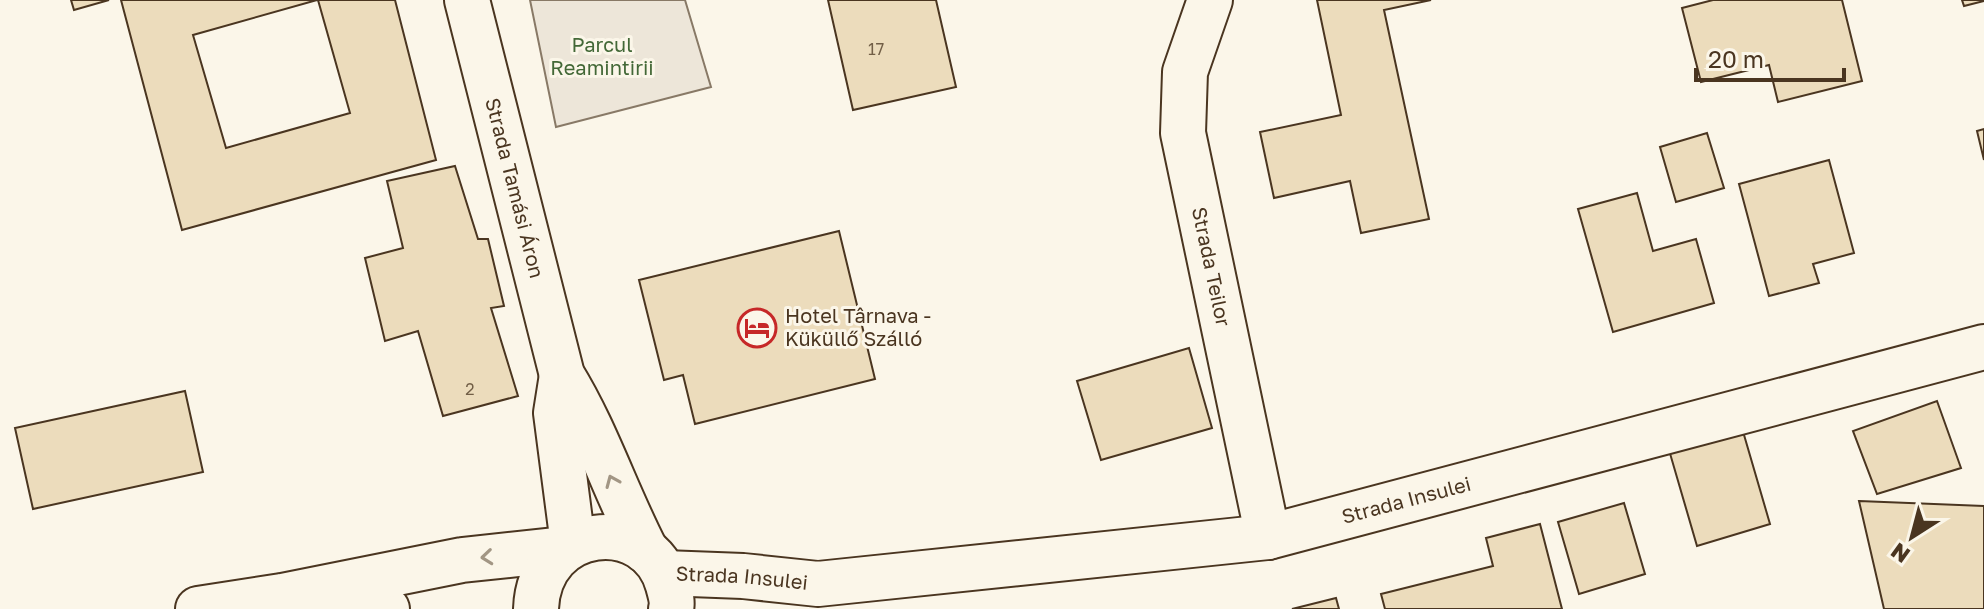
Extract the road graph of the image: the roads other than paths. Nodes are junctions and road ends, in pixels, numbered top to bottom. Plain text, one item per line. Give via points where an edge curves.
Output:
1 (467, 0) edge
2 (1210, 0) edge
3 (1984, 347) edge
4 (562, 375) junction
5 (1268, 537) junction
6 (568, 546) junction
7 (660, 578) edge
8 (818, 584) junction
9 (282, 596) junction
10 (198, 609) edge
11 (387, 609) edge
12 (536, 609) edge
13 (757, 609) edge

1 - 4 main road, Strada Tamási Áron
2 - 5 main road, Strada Teilor via 1185,72 1183,133
3 - 5 main road, Strada Insulei
4 - 6 main road, Strada Tamási Áron via 556,413
7 -> 4 main road, Strada Tamási Áron via 625,511 581,405
5 - 8 main road, Strada Insulei
6 - 7 main road, Strada Insulei via 597,536 623,540
6 -> 9 main road, Strada Insulei via 462,560
6 - 12 main road via 547,567 537,589
7 - 8 main road, Strada Insulei via 743,576
8 - 13 main road, Strada Insulei
9 - 10 main road
9 - 11 main road

